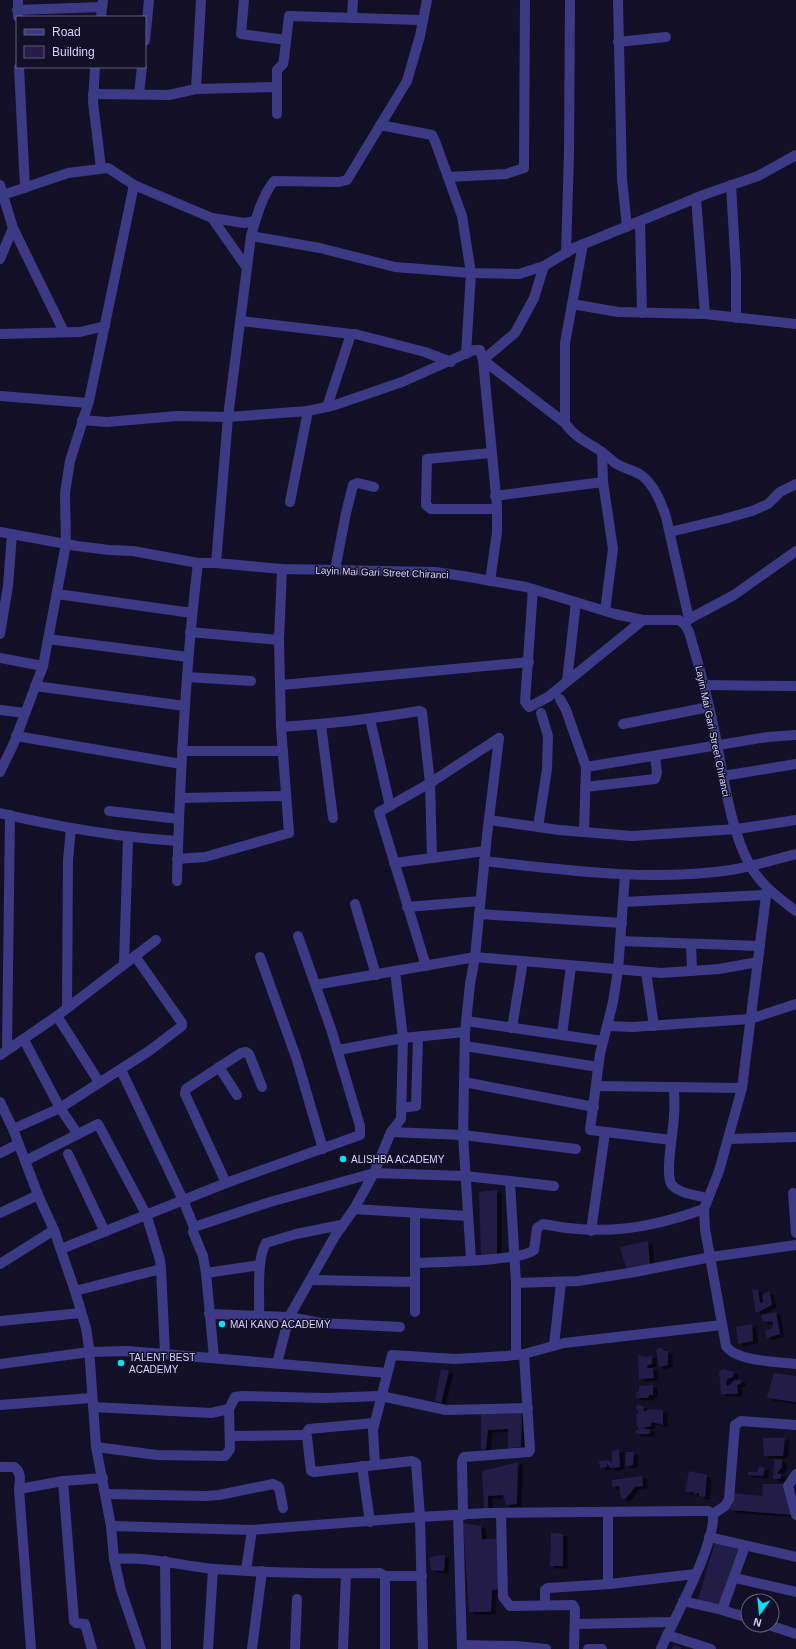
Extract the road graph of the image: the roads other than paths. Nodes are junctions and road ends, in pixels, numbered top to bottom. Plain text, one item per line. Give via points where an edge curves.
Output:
1 (150, 0) edge
2 (201, 0) edge
3 (244, 0) edge
4 (353, 0) edge
5 (427, 0) edge
6 (525, 0) edge
7 (570, 0) edge
8 (618, 0) edge
9 (102, 8) edge
10 (18, 9) edge
11 (352, 18) junction
12 (422, 20) junction
13 (146, 33) edge
14 (666, 37) dead end
15 (286, 40) junction
16 (618, 42) junction
17 (19, 68) edge
18 (95, 68) edge
19 (142, 68) edge
20 (277, 87) junction
21 (196, 89) junction
22 (93, 94) junction
23 (139, 94) junction
24 (277, 114) dead end
25 (380, 126) junction
26 (796, 155) edge
27 (101, 168) junction
28 (448, 177) junction
29 (0, 185) edge
30 (134, 185) junction
31 (731, 185) junction
32 (25, 188) junction
33 (2, 196) edge
34 (696, 198) junction
35 (212, 218) junction
36 (255, 220) junction
37 (640, 221) junction
38 (626, 227) junction
39 (13, 228) junction
40 (251, 236) junction
41 (583, 244) junction
42 (566, 253) junction
43 (0, 259) edge
44 (544, 266) junction
45 (247, 268) junction
46 (471, 273) junction
47 (572, 304) junction
48 (642, 313) junction
49 (705, 314) junction
50 (736, 318) junction
51 (241, 321) junction
52 (796, 324) edge
53 (105, 326) junction
54 (64, 332) junction
55 (0, 334) edge
56 (351, 334) junction
57 (466, 354) junction
58 (483, 360) junction
59 (451, 362) junction
60 (0, 396) edge
61 (88, 403) junction
62 (327, 407) junction
63 (308, 411) junction
64 (228, 417) junction
65 (82, 420) junction
66 (565, 423) junction
67 (602, 452) junction
68 (491, 453) junction
69 (603, 482) junction
70 (796, 484) edge
71 (374, 487) dead end
72 (496, 496) junction
73 (290, 502) dead end
74 (497, 509) junction
75 (0, 532) edge
76 (670, 532) junction
77 (12, 534) junction
78 (66, 544) junction
79 (796, 551) edge
80 (198, 563) junction
81 (216, 563) junction
82 (282, 569) junction
83 (336, 570) junction
84 (490, 581) junction
85 (532, 589) junction
86 (57, 594) junction
87 (576, 602) junction
88 (605, 611) junction
89 (192, 613) junction
90 (643, 620) junction
91 (687, 622) junction
92 (190, 632) junction
93 (0, 634) edge
94 (48, 639) junction
95 (279, 640) junction
96 (188, 657) junction
97 (0, 658) edge
98 (529, 662) junction
99 (43, 666) junction
100 (187, 676) junction
101 (251, 681) dead end
102 (567, 681) junction
103 (282, 685) junction
104 (705, 685) junction
105 (35, 686) junction
106 (796, 686) edge
107 (560, 699) dead end
108 (185, 706) junction
109 (709, 707) junction
110 (0, 710) edge
111 (25, 713) junction
112 (541, 713) dead end
113 (370, 719) junction
114 (623, 724) dead end
115 (321, 725) junction
116 (282, 727) junction
117 (796, 735) edge
118 (16, 736) junction
119 (717, 745) junction
120 (182, 751) junction
121 (283, 751) junction
122 (4, 754) edge
123 (655, 756) junction
124 (181, 764) junction
125 (796, 764) edge
126 (586, 767) junction
127 (0, 772) edge
128 (723, 776) junction
129 (430, 783) junction
130 (585, 787) junction
131 (286, 796) junction
132 (180, 798) junction
133 (390, 806) junction
134 (109, 811) dead end
135 (5, 814) edge
136 (333, 818) dead end
137 (179, 819) junction
138 (489, 820) junction
139 (796, 820) edge
140 (538, 827) junction
141 (71, 828) junction
142 (737, 829) junction
143 (584, 832) junction
144 (128, 838) junction
145 (178, 841) junction
146 (796, 854) edge
147 (485, 856) junction
148 (432, 858) junction
149 (177, 859) junction
150 (394, 863) junction
151 (751, 866) junction
152 (625, 875) junction
153 (177, 881) dead end
154 (766, 892) junction
155 (480, 901) junction
156 (623, 902) junction
157 (355, 904) dead end
158 (407, 907) junction
159 (796, 911) edge
160 (479, 914) junction
161 (622, 923) junction
162 (298, 936) dead end
163 (156, 940) dead end
164 (620, 940) junction
165 (690, 944) junction
166 (760, 946) junction
167 (135, 956) junction
168 (260, 956) dead end
169 (475, 957) junction
170 (523, 961) junction
171 (758, 962) junction
172 (124, 964) junction
173 (426, 966) junction
174 (571, 966) junction
175 (618, 970) junction
176 (395, 971) junction
177 (692, 971) junction
178 (646, 972) junction
179 (376, 975) junction
180 (316, 985) junction
181 (796, 1004) edge
182 (67, 1008) junction
183 (57, 1016) junction
184 (750, 1019) junction
185 (466, 1021) junction
186 (607, 1026) junction
187 (654, 1026) junction
188 (512, 1028) junction
189 (465, 1032) junction
190 (562, 1035) junction
191 (418, 1037) junction
192 (403, 1038) junction
193 (24, 1040) junction
194 (603, 1041) junction
195 (465, 1046) junction
196 (338, 1050) junction
197 (4, 1052) edge
198 (219, 1067) junction
199 (598, 1067) junction
200 (121, 1070) junction
201 (100, 1082) junction
202 (464, 1082) junction
203 (596, 1086) junction
204 (262, 1087) dead end
205 (674, 1087) junction
206 (742, 1088) junction
207 (237, 1095) dead end
208 (0, 1102) edge
209 (594, 1107) junction
210 (60, 1108) junction
211 (402, 1108) junction
212 (3, 1118) edge
213 (13, 1129) junction
214 (391, 1132) junction
215 (77, 1133) junction
216 (605, 1133) junction
217 (463, 1135) junction
218 (796, 1137) edge
219 (729, 1139) junction
220 (671, 1140) junction
221 (18, 1144) junction
222 (323, 1149) junction
223 (576, 1149) dead end
224 (0, 1153) edge
225 (68, 1154) dead end
226 (25, 1161) junction
227 (374, 1173) junction
228 (465, 1176) junction
229 (510, 1182) junction
230 (226, 1183) junction
231 (554, 1186) dead end
232 (792, 1193) dead end
233 (38, 1195) junction
234 (707, 1198) junction
235 (183, 1200) junction
236 (354, 1209) junction
237 (704, 1209) junction
238 (0, 1213) edge
239 (415, 1213) junction
240 (146, 1214) junction
241 (467, 1216) junction
242 (341, 1225) junction
243 (194, 1227) junction
244 (54, 1230) junction
245 (591, 1231) junction
246 (105, 1232) junction
247 (796, 1233) edge
248 (796, 1245) edge
249 (61, 1249) junction
250 (513, 1256) junction
251 (710, 1257) junction
252 (471, 1260) junction
253 (415, 1263) junction
254 (0, 1264) edge
255 (260, 1265) junction
256 (161, 1269) junction
257 (206, 1273) junction
258 (310, 1280) junction
259 (414, 1282) junction
260 (516, 1283) junction
261 (561, 1283) junction
262 (75, 1291) junction
263 (415, 1312) dead end
264 (82, 1313) junction
265 (209, 1314) junction
266 (259, 1317) junction
267 (289, 1317) junction
268 (0, 1321) edge
269 (722, 1325) junction
270 (400, 1327) dead end
271 (554, 1345) junction
272 (89, 1352) junction
273 (165, 1353) junction
274 (520, 1354) junction
275 (214, 1358) junction
276 (0, 1364) edge
277 (277, 1364) junction
278 (796, 1364) edge
279 (387, 1373) junction
280 (381, 1396) junction
281 (92, 1403) junction
282 (0, 1405) edge
283 (528, 1408) junction
284 (229, 1410) junction
285 (374, 1423) junction
286 (796, 1425) edge
287 (305, 1435) junction
288 (230, 1436) junction
289 (96, 1447) junction
290 (375, 1465) junction
291 (362, 1466) junction
292 (0, 1467) edge
293 (796, 1474) edge
294 (103, 1478) junction
295 (63, 1481) junction
296 (19, 1489) junction
297 (105, 1494) junction
298 (283, 1508) dead end
299 (608, 1513) junction
300 (501, 1514) junction
301 (713, 1514) junction
302 (461, 1515) junction
303 (796, 1515) edge
304 (420, 1517) junction
305 (370, 1522) junction
306 (111, 1526) junction
307 (252, 1530) junction
308 (709, 1537) junction
309 (745, 1546) junction
310 (796, 1557) edge
311 (114, 1559) junction
312 (165, 1561) junction
313 (213, 1569) junction
314 (246, 1570) junction
315 (262, 1571) junction
316 (346, 1574) junction
317 (695, 1574) junction
318 (385, 1576) junction
319 (422, 1576) junction
320 (735, 1578) junction
321 (610, 1584) junction
322 (796, 1592) edge
323 (297, 1599) dead end
324 (683, 1601) junction
325 (545, 1605) junction
326 (722, 1610) junction
327 (740, 1616) edge
328 (673, 1622) junction
329 (575, 1624) junction
330 (780, 1629) edge
331 (667, 1634) junction
332 (796, 1634) edge
333 (462, 1647) edge
334 (531, 1648) edge
335 (31, 1649) edge
336 (92, 1649) edge
337 (142, 1649) edge
338 (166, 1649) edge
339 (208, 1649) edge
340 (252, 1649) edge
341 (295, 1649) edge
342 (343, 1649) edge
343 (385, 1649) edge
344 (423, 1649) edge
345 (546, 1649) edge
346 (574, 1649) edge
347 (588, 1649) edge
348 (602, 1649) edge
349 (661, 1649) edge
350 (711, 1649) edge

1 - 13 street
2 - 21 street
3 - 15 street via 241,34
4 - 11 street
5 - 12 street
6 - 28 street via 524,168 506,174
7 - 42 street
8 - 16 street
9 - 10 street
11 - 12 street
11 - 15 street via 289,16
12 - 25 street via 407,80
14 - 16 street
15 - 20 street via 283,64 277,70
16 - 38 street
17 - 32 street
18 - 22 street
19 - 23 street
20 - 21 street
20 - 24 street
21 - 23 street via 169,95
22 - 23 street
22 - 27 street
25 - 28 street via 432,135
25 - 36 street via 347,180 274,181
26 - 31 street via 758,176
27 - 30 street via 114,171
27 - 32 street via 68,173
28 - 46 street via 462,216
29 - 33 street
30 - 35 street
30 - 53 street
31 - 34 street
31 - 50 street
32 - 33 street
33 - 39 street
34 - 37 street
34 - 49 street
35 - 36 street via 244,222
35 - 45 street
36 - 40 street
37 - 38 street
37 - 48 street
38 - 41 street
39 - 43 street
39 - 54 street
40 - 45 street
40 - 46 street via 320,248 395,267
41 - 42 street
41 - 47 street
42 - 44 street
44 - 46 street via 519,274
44 - 58 street via 534,298 515,333
45 - 51 street
46 - 57 street
47 - 48 street via 607,311
47 - 66 street via 565,343
48 - 49 street
49 - 50 street
50 - 52 street
51 - 56 street
51 - 64 street
53 - 54 street via 80,332
53 - 61 street
54 - 55 street
56 - 59 street via 418,350
56 - 62 street
57 - 58 street via 480,350
57 - 59 street
58 - 66 street
58 - 68 street
59 - 62 street via 402,382
60 - 61 street
61 - 65 street
62 - 63 street
63 - 64 street
63 - 73 street
64 - 65 street via 177,416 107,422
64 - 81 street
65 - 78 street via 70,461 66,493
66 - 67 street via 571,431
67 - 69 street
67 - 76 street via 616,464 642,476 651,486 660,501
68 - 72 street
68 - 74 street via 427,459 426,505 431,509
69 - 72 street
69 - 88 street via 613,549
70 - 76 street via 780,492 768,504 752,511
71 - 83 street via 358,483 353,485
72 - 74 street
74 - 84 street via 497,532
75 - 77 street, Layin Mai Gari Street Chiranci
76 - 91 street
77 - 78 street, Layin Mai Gari Street Chiranci
77 - 93 street via 8,586
78 - 80 street, Layin Mai Gari Street Chiranci via 133,551
78 - 86 street
79 - 91 street via 734,595
80 - 81 street, Layin Mai Gari Street Chiranci
80 - 89 street
81 - 82 street, Layin Mai Gari Street Chiranci
82 - 83 street, Layin Mai Gari Street Chiranci
82 - 95 street
83 - 84 street, Layin Mai Gari Street Chiranci via 435,572
84 - 85 street, Layin Mai Gari Street Chiranci
85 - 87 street, Layin Mai Gari Street Chiranci
85 - 98 street
86 - 89 street
86 - 94 street
87 - 88 street, Layin Mai Gari Street Chiranci
87 - 102 street
88 - 90 street, Layin Mai Gari Street Chiranci
89 - 92 street
90 - 91 street, Layin Mai Gari Street Chiranci
90 - 102 street
91 - 104 street, Layin Mai Gari Street Chiranci
92 - 95 street
92 - 96 street
94 - 96 street
94 - 99 street
95 - 103 street
96 - 100 street
97 - 99 street
98 - 102 street via 525,702 530,707 548,697
98 - 103 street
99 - 105 street
100 - 101 street
100 - 108 street
103 - 116 street
104 - 106 street
104 - 109 street, Layin Mai Gari Street Chiranci
105 - 108 street
105 - 111 street
107 - 126 street
108 - 120 street
109 - 114 street
109 - 119 street, Layin Mai Gari Street Chiranci
110 - 111 street
111 - 118 street
112 - 140 street via 548,736 547,770
113 - 115 street
113 - 129 street via 422,712
113 - 133 street
115 - 116 street
115 - 136 street
116 - 121 street
117 - 119 street
118 - 122 street
118 - 124 street
119 - 123 street
119 - 128 street, Layin Mai Gari Street Chiranci
120 - 121 street
120 - 124 street
121 - 131 street
122 - 127 street
123 - 126 street
123 - 130 street via 655,779
124 - 132 street
125 - 128 street
126 - 130 street
128 - 142 street, Layin Mai Gari Street Chiranci
129 - 133 street
129 - 138 street via 499,738
129 - 148 street
130 - 143 street
131 - 132 street
131 - 149 street via 289,833 205,857
132 - 137 street
133 - 150 street via 379,812
134 - 137 street
135 - 141 street
135 - 197 street
137 - 145 street
138 - 140 street
138 - 147 street
139 - 142 street
140 - 143 street
141 - 144 street
141 - 182 street via 68,860
142 - 143 street via 632,836
142 - 151 street, Layin Mai Gari Street Chiranci via 739,840
144 - 145 street
144 - 172 street
145 - 149 street
146 - 151 street
147 - 148 street
147 - 152 street
147 - 155 street
148 - 150 street
149 - 153 street
150 - 158 street
151 - 152 street via 716,872
151 - 154 street, Layin Mai Gari Street Chiranci
152 - 156 street
154 - 156 street
154 - 159 street, Layin Mai Gari Street Chiranci
154 - 166 street
155 - 158 street
155 - 160 street
156 - 161 street
157 - 179 street
158 - 173 street
160 - 161 street
160 - 169 street
161 - 164 street
162 - 180 street
163 - 167 street
164 - 165 street
164 - 175 street
165 - 166 street
165 - 177 street
166 - 171 street
167 - 172 street
167 - 200 street via 182,1024 175,1032
168 - 222 street via 298,1060
169 - 170 street
169 - 173 street
169 - 185 street
170 - 174 street
170 - 188 street
171 - 177 street
171 - 184 street
172 - 182 street
173 - 176 street
174 - 175 street
174 - 190 street
175 - 178 street
175 - 186 street
176 - 179 street
176 - 192 street
177 - 178 street
178 - 187 street
179 - 180 street
180 - 196 street
181 - 184 street
182 - 183 street
183 - 193 street
183 - 201 street
184 - 187 street
184 - 206 street
185 - 188 street
185 - 189 street
186 - 187 street
186 - 194 street
188 - 190 street
189 - 191 street
189 - 195 street
190 - 194 street
191 - 192 street
191 - 211 street via 416,1106
192 - 196 street
192 - 211 street
193 - 197 street
193 - 210 street
194 - 199 street
195 - 199 street
195 - 202 street
196 - 222 street via 361,1131 360,1135
198 - 204 street via 241,1052 246,1052
198 - 207 street
198 - 230 street via 189,1086 185,1094
199 - 203 street
200 - 201 street
200 - 235 street
201 - 210 street
202 - 209 street
202 - 217 street
203 - 205 street
203 - 209 street
205 - 206 street
205 - 220 street
206 - 219 street
208 - 212 street
209 - 216 street via 590,1130
210 - 213 street
210 - 215 street
211 - 214 street via 399,1123
212 - 213 street
213 - 221 street
214 - 217 street
214 - 227 street
215 - 226 street
215 - 240 street via 97,1123 101,1126
216 - 220 street
216 - 245 street
217 - 223 street
217 - 228 street
218 - 219 street
219 - 234 street via 719,1172
220 - 234 street via 671,1185 678,1190
221 - 224 street
221 - 226 street
222 - 230 street
225 - 246 street
226 - 233 street
227 - 228 street
227 - 236 street
227 - 243 street via 270,1202
228 - 229 street
228 - 241 street
229 - 231 street
229 - 250 street
230 - 235 street
232 - 247 street
233 - 238 street
233 - 244 street
234 - 237 street
235 - 240 street
235 - 243 street
236 - 239 street
236 - 242 street
237 - 245 street via 648,1226
237 - 251 street
239 - 241 street
239 - 253 street
240 - 246 street
240 - 256 street
241 - 252 street
242 - 255 street via 266,1243 262,1250
242 - 258 street
243 - 257 street via 193,1232 203,1256
244 - 249 street
244 - 254 street
245 - 250 street via 543,1224 537,1228 534,1250 531,1253
246 - 249 street
248 - 251 street
249 - 262 street
250 - 252 street
250 - 260 street
251 - 261 street
251 - 269 street
252 - 253 street
253 - 259 street
255 - 257 street
255 - 266 street
256 - 262 street
256 - 273 street
257 - 265 street
258 - 259 street
258 - 267 street
259 - 263 street
260 - 261 street
260 - 274 street
261 - 271 street
262 - 264 street
264 - 268 street
264 - 272 street
265 - 266 street
265 - 275 street
266 - 267 street
267 - 270 street via 321,1323
267 - 277 street
269 - 271 street
269 - 278 street via 726,1346 733,1354
271 - 274 street
272 - 273 street
272 - 276 street
272 - 281 street
273 - 275 street
274 - 279 street via 455,1359 392,1355
274 - 283 street
275 - 277 street
277 - 279 street
279 - 280 street
280 - 283 street via 446,1410
280 - 284 street via 243,1396 235,1397
280 - 285 street
281 - 282 street
281 - 284 street via 211,1413
281 - 289 street
283 - 302 street via 531,1446 529,1452 464,1457
284 - 288 street
285 - 287 street via 309,1430
285 - 290 street via 372,1430
286 - 301 street via 737,1422 729,1499 725,1506
287 - 288 street
287 - 291 street via 312,1472
288 - 289 street via 230,1449 225,1456 157,1455
289 - 294 street
290 - 291 street
290 - 304 street via 412,1461 416,1463
291 - 305 street
292 - 296 street via 17,1469 21,1478
293 - 303 street via 788,1486
294 - 295 street
294 - 297 street
295 - 296 street
295 - 336 street via 73,1616 76,1623 85,1624 87,1627
296 - 335 street
297 - 298 street via 219,1495 274,1484 279,1487
297 - 306 street
299 - 300 street
299 - 301 street via 708,1511
299 - 321 street
300 - 302 street
300 - 325 street via 503,1597 510,1606
301 - 308 street
302 - 304 street
302 - 333 street
304 - 305 street
304 - 319 street
305 - 307 street
306 - 307 street
306 - 311 street
307 - 314 street
308 - 309 street
308 - 317 street
309 - 310 street
309 - 320 street
311 - 312 street
311 - 337 street via 121,1590
312 - 313 street
312 - 338 street
313 - 314 street
313 - 339 street
314 - 315 street
315 - 316 street
315 - 340 street
316 - 318 street via 380,1573
316 - 342 street
317 - 321 street
317 - 324 street
318 - 319 street
318 - 343 street
319 - 344 street
320 - 322 street
320 - 326 street
321 - 325 street via 548,1588 545,1590
323 - 341 street
324 - 326 street
324 - 328 street
325 - 329 street via 573,1605
326 - 327 street
328 - 329 street
328 - 331 street
329 - 346 street
330 - 332 street
331 - 349 street
331 - 350 street
333 - 334 street
334 - 345 street
347 - 348 street

